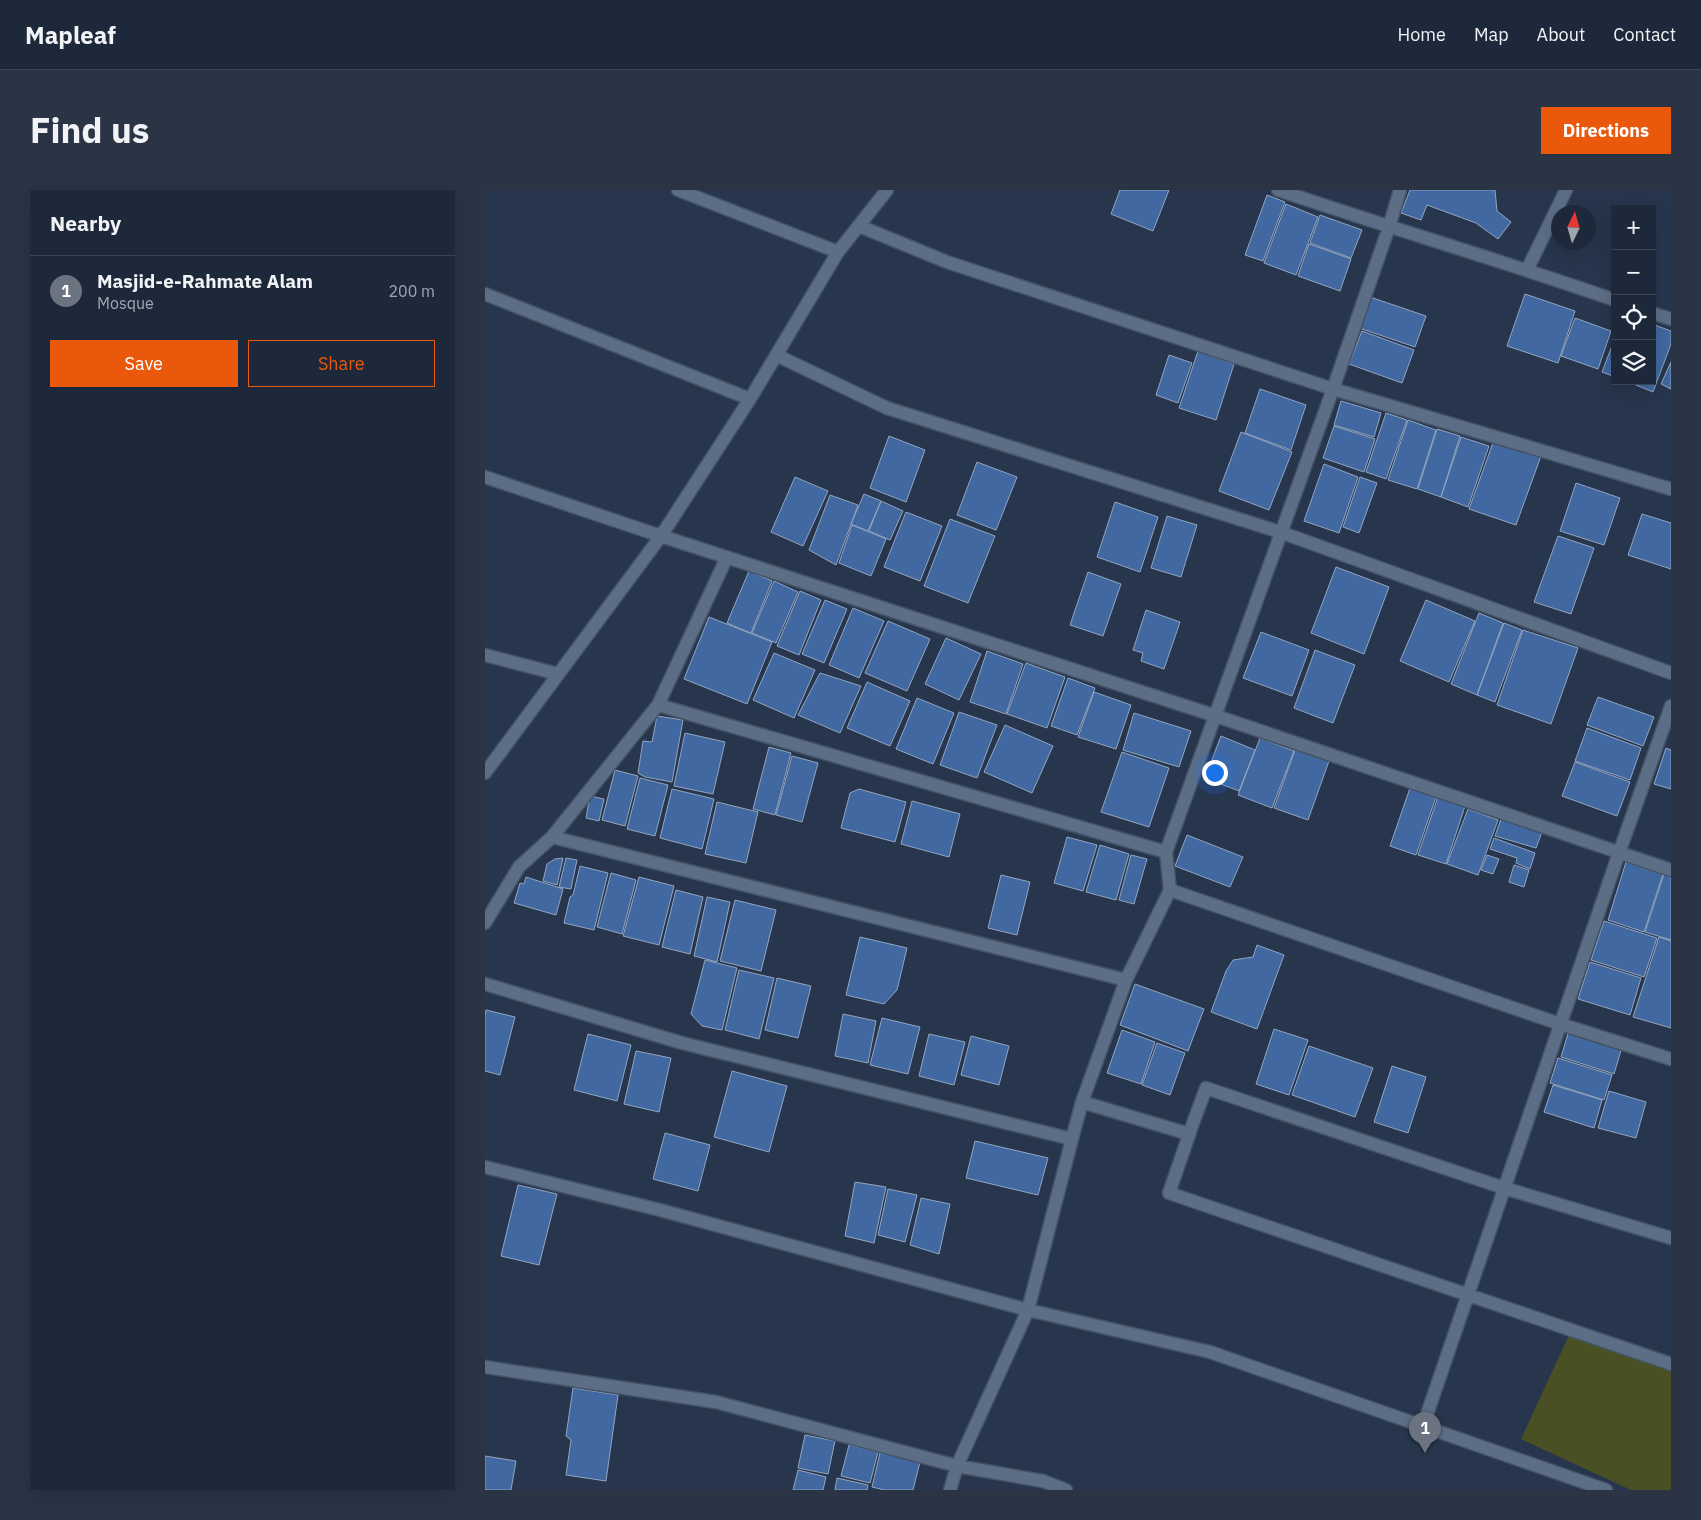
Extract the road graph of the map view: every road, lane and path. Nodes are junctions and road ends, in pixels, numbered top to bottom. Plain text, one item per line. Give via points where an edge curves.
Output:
1 (678, 190) edge
2 (887, 190) edge
3 (1278, 190) edge
4 (1400, 190) edge
5 (1566, 190) edge
6 (859, 226) junction
7 (1389, 227) junction
8 (838, 252) junction
9 (1527, 270) junction
10 (485, 294) edge
11 (1611, 299) edge
12 (1656, 314) edge
13 (1671, 319) edge
14 (776, 356) junction
15 (1333, 389) junction
16 (750, 399) junction
17 (485, 476) edge
18 (1671, 489) edge
19 (1280, 532) junction
20 (661, 536) junction
21 (727, 557) junction
22 (485, 655) edge
23 (1671, 673) edge
24 (558, 674) junction
25 (658, 705) junction
26 (1671, 706) edge
27 (1216, 716) junction
28 (485, 773) edge
29 (552, 837) junction
30 (1166, 852) junction
31 (1619, 852) junction
32 (1671, 870) edge
33 (1170, 890) junction
34 (485, 923) edge
35 (1126, 980) junction
36 (485, 984) edge
37 (1560, 1024) junction
38 (1671, 1059) edge
39 (1081, 1102) junction
40 (1190, 1132) junction
41 (1072, 1139) junction
42 (485, 1167) edge
43 (1504, 1188) junction
44 (1671, 1238) edge
45 (1468, 1294) junction
46 (1027, 1310) junction
47 (1671, 1364) edge
48 (485, 1368) edge
49 (1423, 1426) junction
50 (957, 1466) junction
51 (1042, 1486) edge
52 (950, 1490) edge
53 (1066, 1490) edge
54 (1606, 1490) edge

1 - 8 street
2 - 6 street
3 - 7 street
4 - 7 street
5 - 9 street
6 - 8 street
6 - 15 street via 947,262
7 - 9 street
7 - 15 street
8 - 14 street
9 - 11 street
10 - 16 street
12 - 13 street
14 - 16 street
14 - 19 street via 887,408
15 - 18 street
15 - 19 street
16 - 20 street
17 - 20 street
19 - 23 street
19 - 27 street
20 - 21 street
20 - 24 street
21 - 25 street
21 - 27 street
22 - 24 street
24 - 28 street
25 - 29 street
25 - 30 street
26 - 31 street
27 - 30 street
27 - 31 street
29 - 34 street via 519,867
29 - 35 street
30 - 33 street
31 - 32 street
31 - 37 street
33 - 35 street
33 - 37 street
35 - 39 street
36 - 41 street via 682,1043
37 - 38 street
37 - 43 street
39 - 40 street
39 - 41 street
40 - 43 street via 1206,1088
40 - 45 street via 1169,1193
41 - 46 street
42 - 46 street via 661,1210
43 - 44 street
43 - 45 street
45 - 47 street
45 - 49 street
46 - 49 street via 1210,1352
46 - 50 street
48 - 50 street via 716,1402
49 - 54 street
50 - 51 street
50 - 52 street
51 - 53 street

